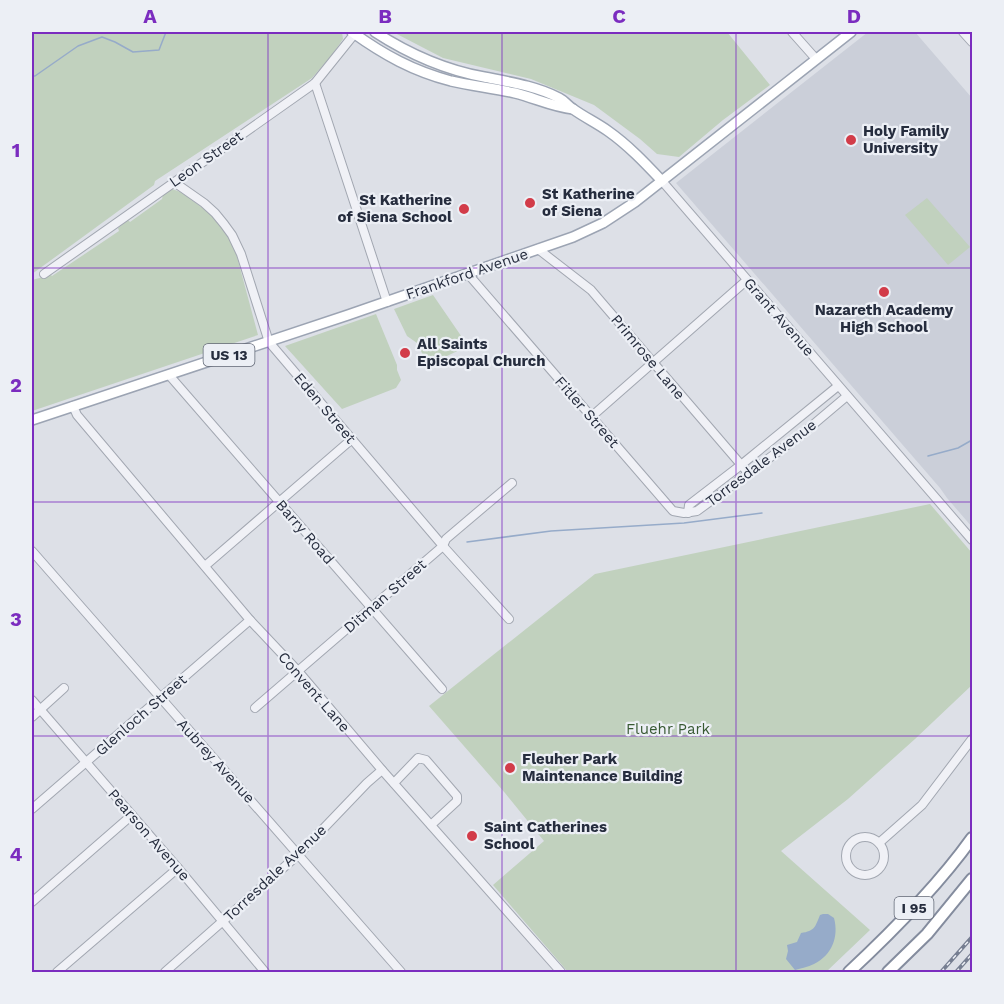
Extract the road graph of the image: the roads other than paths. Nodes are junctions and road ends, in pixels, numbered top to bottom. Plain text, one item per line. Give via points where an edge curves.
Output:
1 (354, 32) edge
2 (375, 32) edge
3 (792, 32) edge
4 (851, 32) edge
5 (816, 59) junction
6 (315, 83) junction
7 (573, 109) junction
8 (662, 181) junction
9 (174, 182) junction
10 (538, 249) junction
11 (44, 274) dead end
12 (468, 274) junction
13 (747, 280) junction
14 (387, 302) junction
15 (269, 342) junction
16 (654, 364) junction
17 (169, 375) junction
18 (838, 386) junction
19 (847, 396) junction
20 (73, 406) junction
21 (591, 417) junction
22 (32, 420) edge
23 (352, 439) junction
24 (741, 465) junction
25 (749, 474) junction
26 (512, 483) dead end
27 (279, 502) junction
28 (688, 513) junction
29 (972, 540) edge
30 (443, 546) junction
31 (32, 551) edge
32 (206, 566) junction
33 (371, 609) junction
34 (509, 619) dead end
35 (250, 620) junction
36 (298, 671) junction
37 (64, 688) dead end
38 (442, 690) dead end
39 (160, 698) junction
40 (32, 700) edge
41 (255, 708) dead end
42 (40, 710) junction
43 (32, 717) edge
44 (972, 739) edge
45 (86, 762) junction
46 (382, 770) junction
47 (394, 783) junction
48 (32, 809) edge
49 (132, 815) junction
50 (431, 825) junction
51 (972, 838) edge
52 (879, 843) junction
53 (299, 854) junction
54 (178, 868) junction
55 (972, 879) edge
56 (32, 902) edge
57 (223, 921) junction
58 (57, 972) edge
59 (165, 972) edge
60 (266, 972) edge
61 (400, 972) edge
62 (561, 972) edge
63 (849, 972) edge
64 (888, 972) edge

1 - 6 street, Leon Street
1 - 7 main road, Grant Avenue via 397,61 426,74
2 - 7 main road, Grant Avenue via 441,66 534,88 561,98
3 - 5 street
4 - 5 main road, Frankford Avenue / US 13
5 - 8 main road, Frankford Avenue / US 13
6 - 9 street, Leon Street
6 - 14 street
7 - 8 main road, Grant Avenue via 619,139
8 - 10 main road, Frankford Avenue / US 13 via 608,220
8 - 13 street, Grant Avenue
9 - 11 street, Leon Street
9 - 15 street, Eden Street via 215,213 232,235
10 - 12 main road, Frankford Avenue / US 13
10 - 16 street, Primrose Lane via 589,288
12 - 14 main road, Frankford Avenue / US 13
12 - 21 street, Fitler Street
13 - 16 street
13 - 18 street, Grant Avenue
14 - 15 main road, Frankford Avenue / US 13
15 - 17 main road, Frankford Avenue / US 13
15 - 23 street, Eden Street
16 - 21 street
16 - 24 street, Primrose Lane
17 - 20 main road, Frankford Avenue / US 13
17 - 27 street, Barry Road
18 - 19 street, Grant Avenue
18 - 24 street, Torresdale Avenue
19 - 25 street, Torresdale Avenue
19 - 29 street, Grant Avenue
20 - 22 main road, Frankford Avenue / US 13
20 - 32 street, Convent Lane
21 - 28 street, Fitler Street via 673,511
23 - 27 street
23 - 30 street, Eden Street
24 - 25 street, Primrose Lane
24 - 28 street, Torresdale Avenue via 689,505
25 - 28 street, Torresdale Avenue via 698,511
26 - 30 street, Ditman Street via 446,539
27 - 32 street
27 - 33 street, Barry Road
30 - 33 street, Ditman Street
30 - 34 street, Eden Street
31 - 39 street, Aubrey Avenue
32 - 35 street, Convent Lane
33 - 36 street, Ditman Street
33 - 38 street, Barry Road
35 - 36 street, Convent Lane
35 - 39 street, Glenloch Street
36 - 41 street, Ditman Street
36 - 46 street, Convent Lane
37 - 42 street
39 - 45 street, Glenloch Street
39 - 53 street, Aubrey Avenue
40 - 42 street, Pearson Avenue
42 - 43 street
42 - 45 street, Pearson Avenue
44 - 52 street via 922,805
45 - 48 street, Glenloch Street
45 - 49 street, Pearson Avenue
46 - 47 street, Convent Lane
46 - 53 street, Torresdale Avenue
47 - 50 street, Convent Lane
47 - 50 street via 418,758 426,760 458,798
49 - 54 street, Pearson Avenue
49 - 56 street
50 - 62 street, Convent Lane
51 - 63 highway, I 95 via 924,896
52 - 52 street via 865,836 853,840 845,853 850,868 864,875 879,869 884,858
53 - 57 street, Torresdale Avenue
53 - 61 street, Aubrey Avenue
54 - 57 street, Pearson Avenue
54 - 58 street
55 - 64 highway, I 95 via 927,934
57 - 59 street, Torresdale Avenue
57 - 60 street, Pearson Avenue

